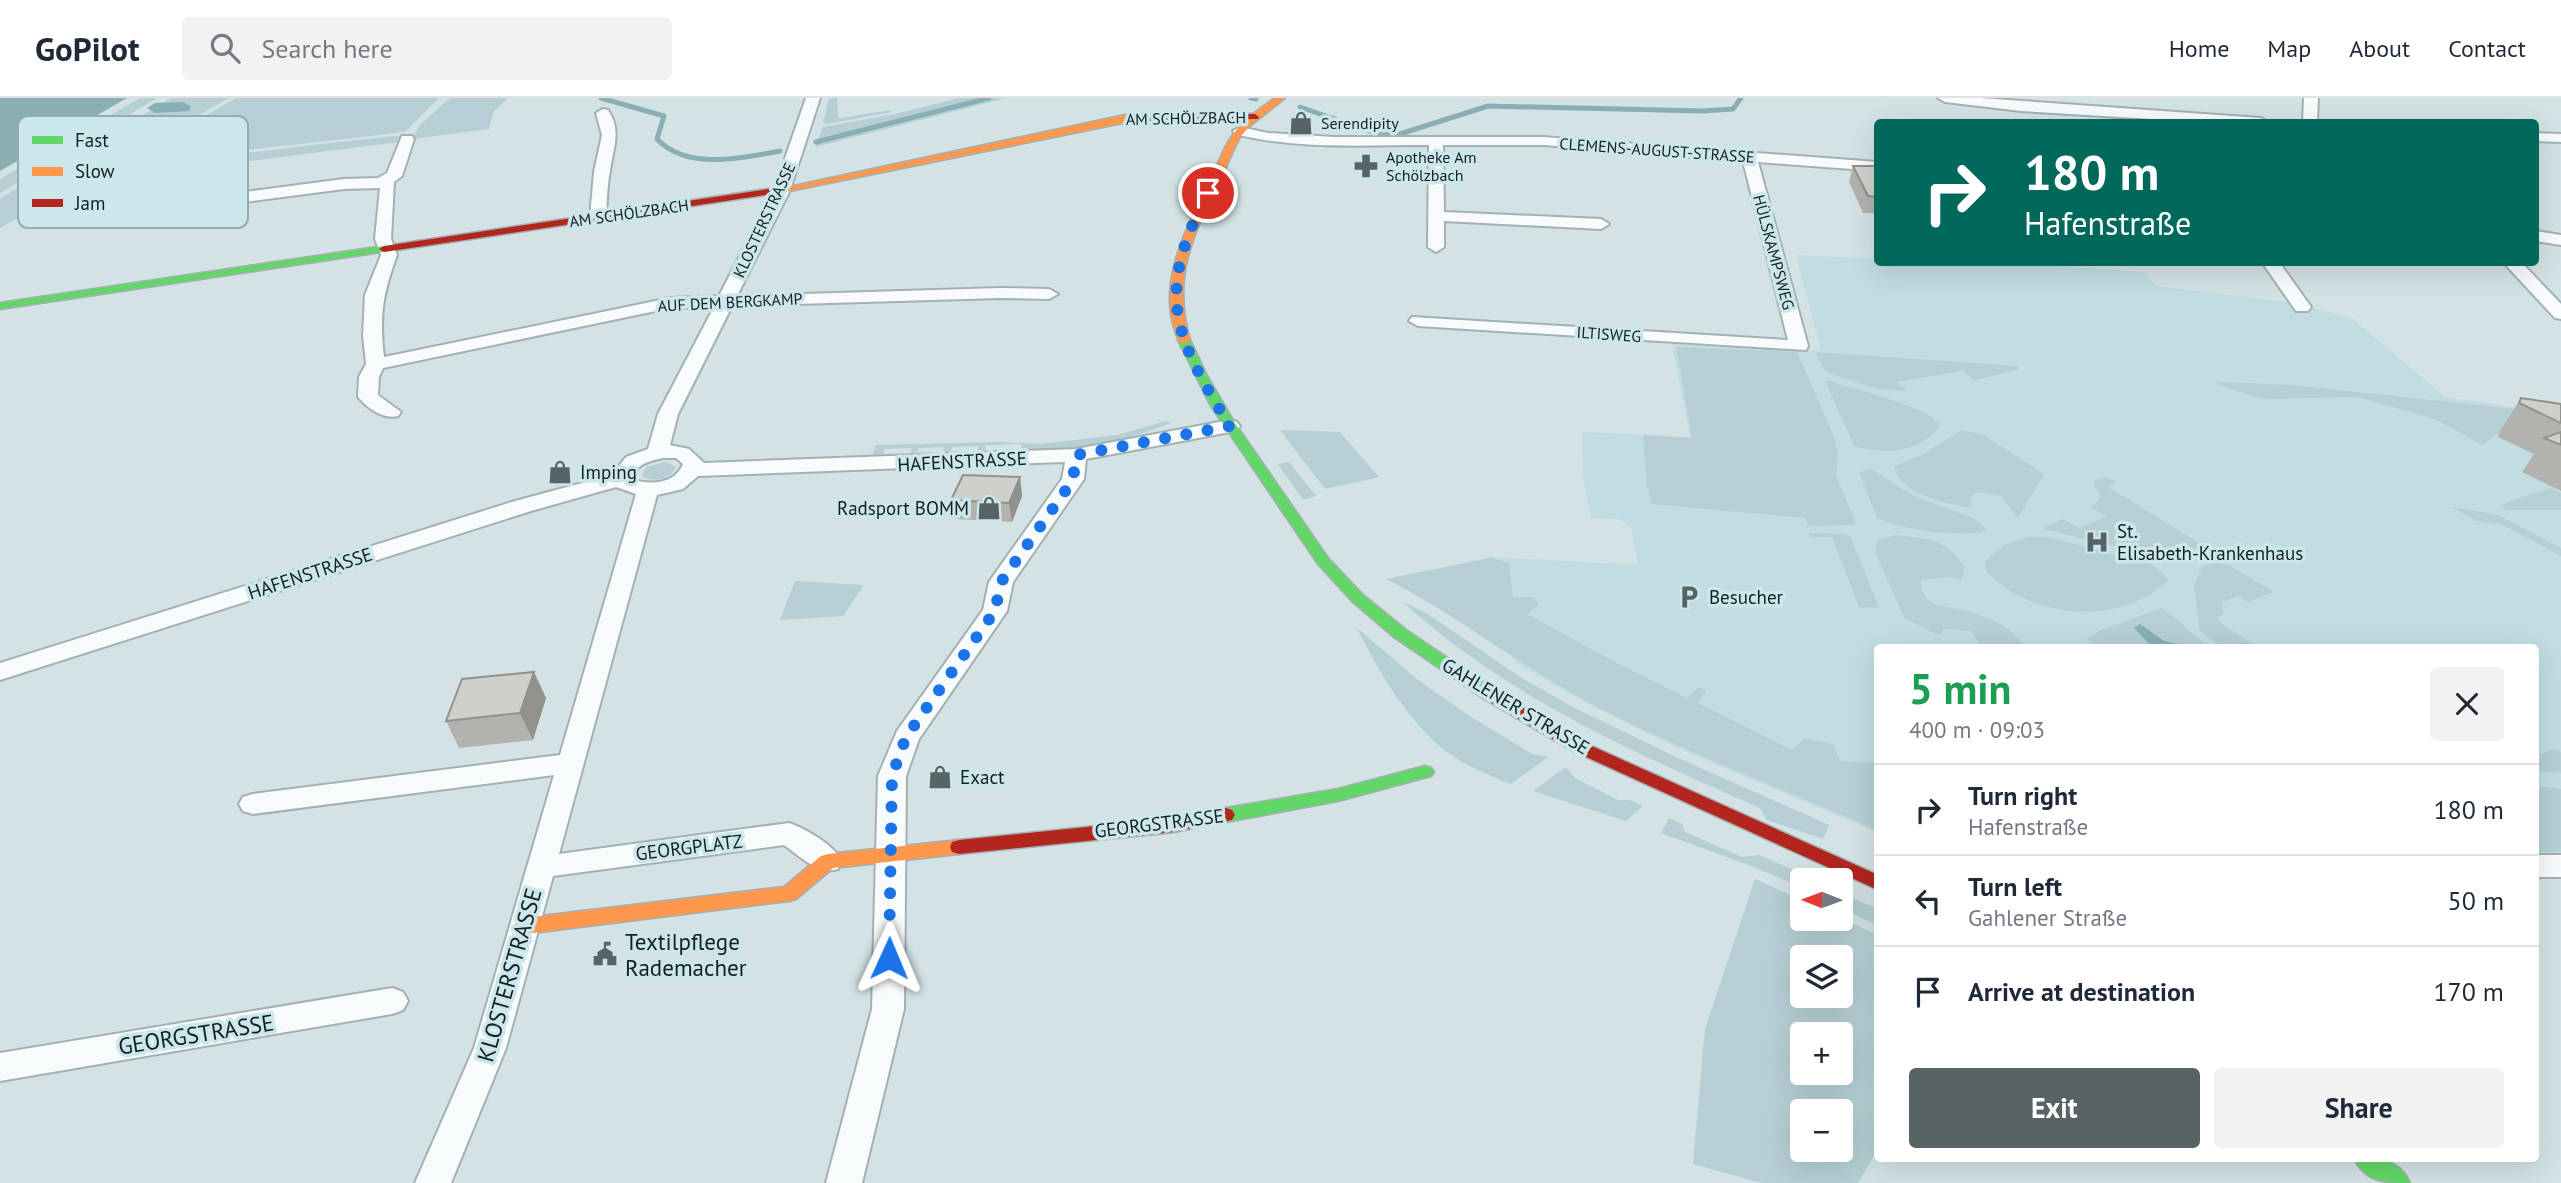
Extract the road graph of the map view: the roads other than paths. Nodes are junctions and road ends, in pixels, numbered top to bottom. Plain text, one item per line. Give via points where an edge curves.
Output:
1 (813, 98) edge
2 (1281, 98) edge
3 (1945, 98) edge
4 (2311, 98) edge
5 (2035, 103) edge
6 (603, 113) dead end
7 (1255, 117) junction
8 (2225, 119) edge
9 (2310, 119) edge
10 (1240, 131) junction
11 (2539, 137) edge
12 (2561, 138) edge
13 (407, 139) dead end
14 (1436, 141) junction
15 (1749, 157) junction
16 (1874, 167) edge
17 (383, 182) junction
18 (782, 190) junction
19 (248, 198) edge
20 (1434, 216) junction
21 (598, 217) junction
22 (1601, 224) dead end
23 (2539, 236) edge
24 (2561, 240) edge
25 (387, 247) junction
26 (1436, 247) dead end
27 (2273, 266) edge
28 (2515, 266) edge
29 (1049, 294) dead end
30 (726, 300) junction
31 (0, 306) edge
32 (2302, 307) dead end
33 (2561, 314) edge
34 (1418, 321) dead end
35 (1800, 346) joint
36 (375, 363) junction
37 (391, 412) dead end
38 (1230, 426) junction
39 (657, 453) junction
40 (1076, 455) junction
41 (692, 470) junction
42 (621, 479) junction
43 (648, 490) junction
44 (0, 672) edge
45 (571, 763) junction
46 (1425, 772) dead end
47 (253, 804) dead end
48 (890, 855) junction
49 (828, 861) junction
50 (2539, 866) edge
51 (2561, 866) edge
52 (541, 867) junction
53 (1874, 881) edge
54 (524, 926) junction
55 (392, 1002) dead end
56 (0, 1067) edge
57 (2370, 1162) edge
58 (433, 1183) edge
59 (844, 1183) edge
60 (2399, 1183) edge

1 - 18 street, KLOSTERSTRASSE
2 - 7 street, GAHLENER STRASSE
3 - 5 street
4 - 9 street
5 - 8 street
6 - 21 street via 610,133
7 - 10 street, GAHLENER STRASSE
7 - 18 street, AM SCHÖLZBACH via 1142,116
10 - 14 street, CLEMENS-AUGUST-STRASSE via 1334,141
10 - 38 street, GAHLENER STRASSE via 1197,214 1182,250 1175,286 1187,348
11 - 12 street
13 - 17 street via 394,176
14 - 15 street, CLEMENS-AUGUST-STRASSE via 1544,141
14 - 20 street
15 - 16 street, CLEMENS-AUGUST-STRASSE
15 - 35 street, HÜLSKAMPSWEG
17 - 19 street
17 - 25 street via 390,190 383,239
18 - 21 street, AM SCHÖLZBACH
18 - 30 street, KLOSTERSTRASSE
20 - 22 street
20 - 26 street
21 - 25 street, AM SCHÖLZBACH
23 - 24 street
25 - 31 street, AM SCHÖLZBACH
25 - 36 street via 389,255 374,295
27 - 32 street
28 - 33 street
29 - 30 street, AUF DEM BERGKAMP
30 - 36 street, AUF DEM BERGKAMP via 670,303
30 - 39 street, KLOSTERSTRASSE via 668,414
34 - 35 street, ILTISWEG
36 - 37 street via 368,397
38 - 40 street, HAFENSTRASSE
38 - 53 street, GAHLENER STRASSE via 1324,562 1376,614 1465,680 1579,747
39 - 41 street via 682,453 694,463
39 - 42 street via 630,463
40 - 41 street, HAFENSTRASSE
40 - 48 street via 1073,480 1001,582 995,611 906,737 892,776
41 - 43 street via 684,480
42 - 43 street via 625,485
42 - 44 street, HAFENSTRASSE
43 - 45 street, KLOSTERSTRASSE
45 - 47 street
45 - 52 street, KLOSTERSTRASSE
46 - 48 street, GEORGSTRASSE via 1338,795 1174,825
48 - 49 street
48 - 59 street via 888,1009
49 - 52 street, GEORGPLATZ via 789,834
49 - 54 street via 789,894
50 - 51 street
52 - 54 street, KLOSTERSTRASSE
54 - 58 street, KLOSTERSTRASSE via 490,1048
55 - 56 street, GEORGSTRASSE
57 - 60 street

